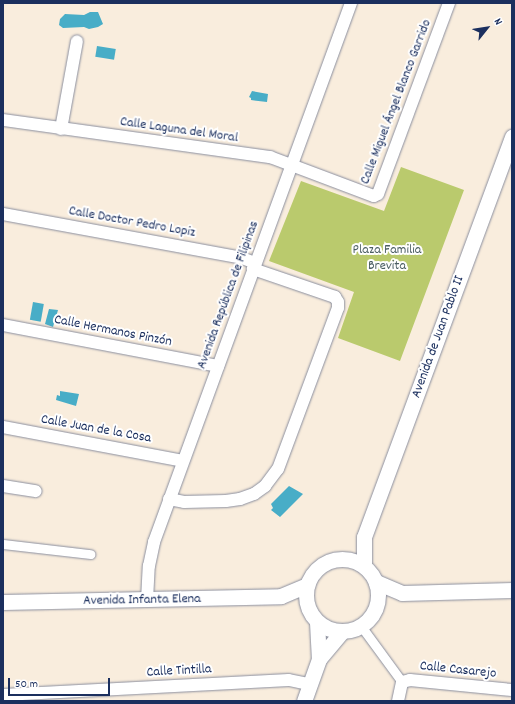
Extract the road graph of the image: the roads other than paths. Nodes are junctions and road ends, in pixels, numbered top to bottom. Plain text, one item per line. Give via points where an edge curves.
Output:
1 (351, 3) edge
2 (449, 3) edge
3 (77, 42) dead end
4 (3, 120) edge
5 (61, 129) junction
6 (512, 137) edge
7 (292, 165) junction
8 (3, 214) edge
9 (254, 266) junction
10 (3, 325) edge
11 (218, 366) junction
12 (3, 427) edge
13 (183, 461) junction
14 (3, 486) edge
15 (36, 491) dead end
16 (168, 498) junction
17 (364, 537) junction
18 (3, 544) edge
19 (90, 554) dead end
20 (340, 559) junction
21 (364, 566) junction
22 (376, 582) junction
23 (307, 585) junction
24 (512, 590) edge
25 (402, 593) junction
26 (281, 596) junction
27 (147, 600) junction
28 (3, 602) edge
29 (377, 604) junction
30 (308, 606) junction
31 (317, 622) junction
32 (361, 626) junction
33 (342, 632) junction
34 (318, 659) junction
35 (402, 682) junction
36 (308, 684) junction
37 (512, 690) edge
38 (3, 695) edge
39 (304, 701) edge
40 (398, 701) edge

1 - 7 street, Avenida República de Filipinas
2 - 7 street, Calle Miguel Ángel Blanco Garrido via 378,194 374,196
3 - 5 street
4 - 5 street, Calle Laguna del Moral
5 - 7 street, Calle Laguna del Moral via 270,157
6 - 17 street, Avenida de Juan Pablo II
7 - 9 street, Avenida República de Filipinas
8 - 9 street, Calle Doctor Pedro Lopiz via 242,258
9 - 11 street, Avenida República de Filipinas
9 - 16 street, Calle Doctor Pedro Lopiz via 334,297 338,302 338,308 278,469 265,486 254,494 226,501 184,502
10 - 11 street, Calle Hermanos Pinzón
11 - 13 street, Avenida República de Filipinas
12 - 13 street, Calle Juan de la Cosa
13 - 16 street, Avenida República de Filipinas
14 - 15 street
16 - 27 street, Avenida República de Filipinas via 149,566
17 - 20 street, Avenida de Juan Pablo II
17 - 21 street, Avenida de Juan Pablo II
18 - 19 street
20 - 21 street
20 - 23 street via 329,561 319,567
21 - 22 street
22 - 25 street
22 - 29 street
23 - 26 street, Avenida Infanta Elena
23 - 30 street
24 - 25 street
25 - 29 street
26 - 27 street, Avenida Infanta Elena
26 - 30 street, Avenida Infanta Elena
27 - 28 street, Avenida Infanta Elena
29 - 32 street via 373,615
30 - 31 street
31 - 33 street via 329,629
31 - 34 street
32 - 33 street
32 - 35 street
33 - 34 street
34 - 36 street
35 - 37 street, Calle Casarejo via 410,680
35 - 40 street
36 - 38 street, Calle Tintilla via 289,680
36 - 39 street

